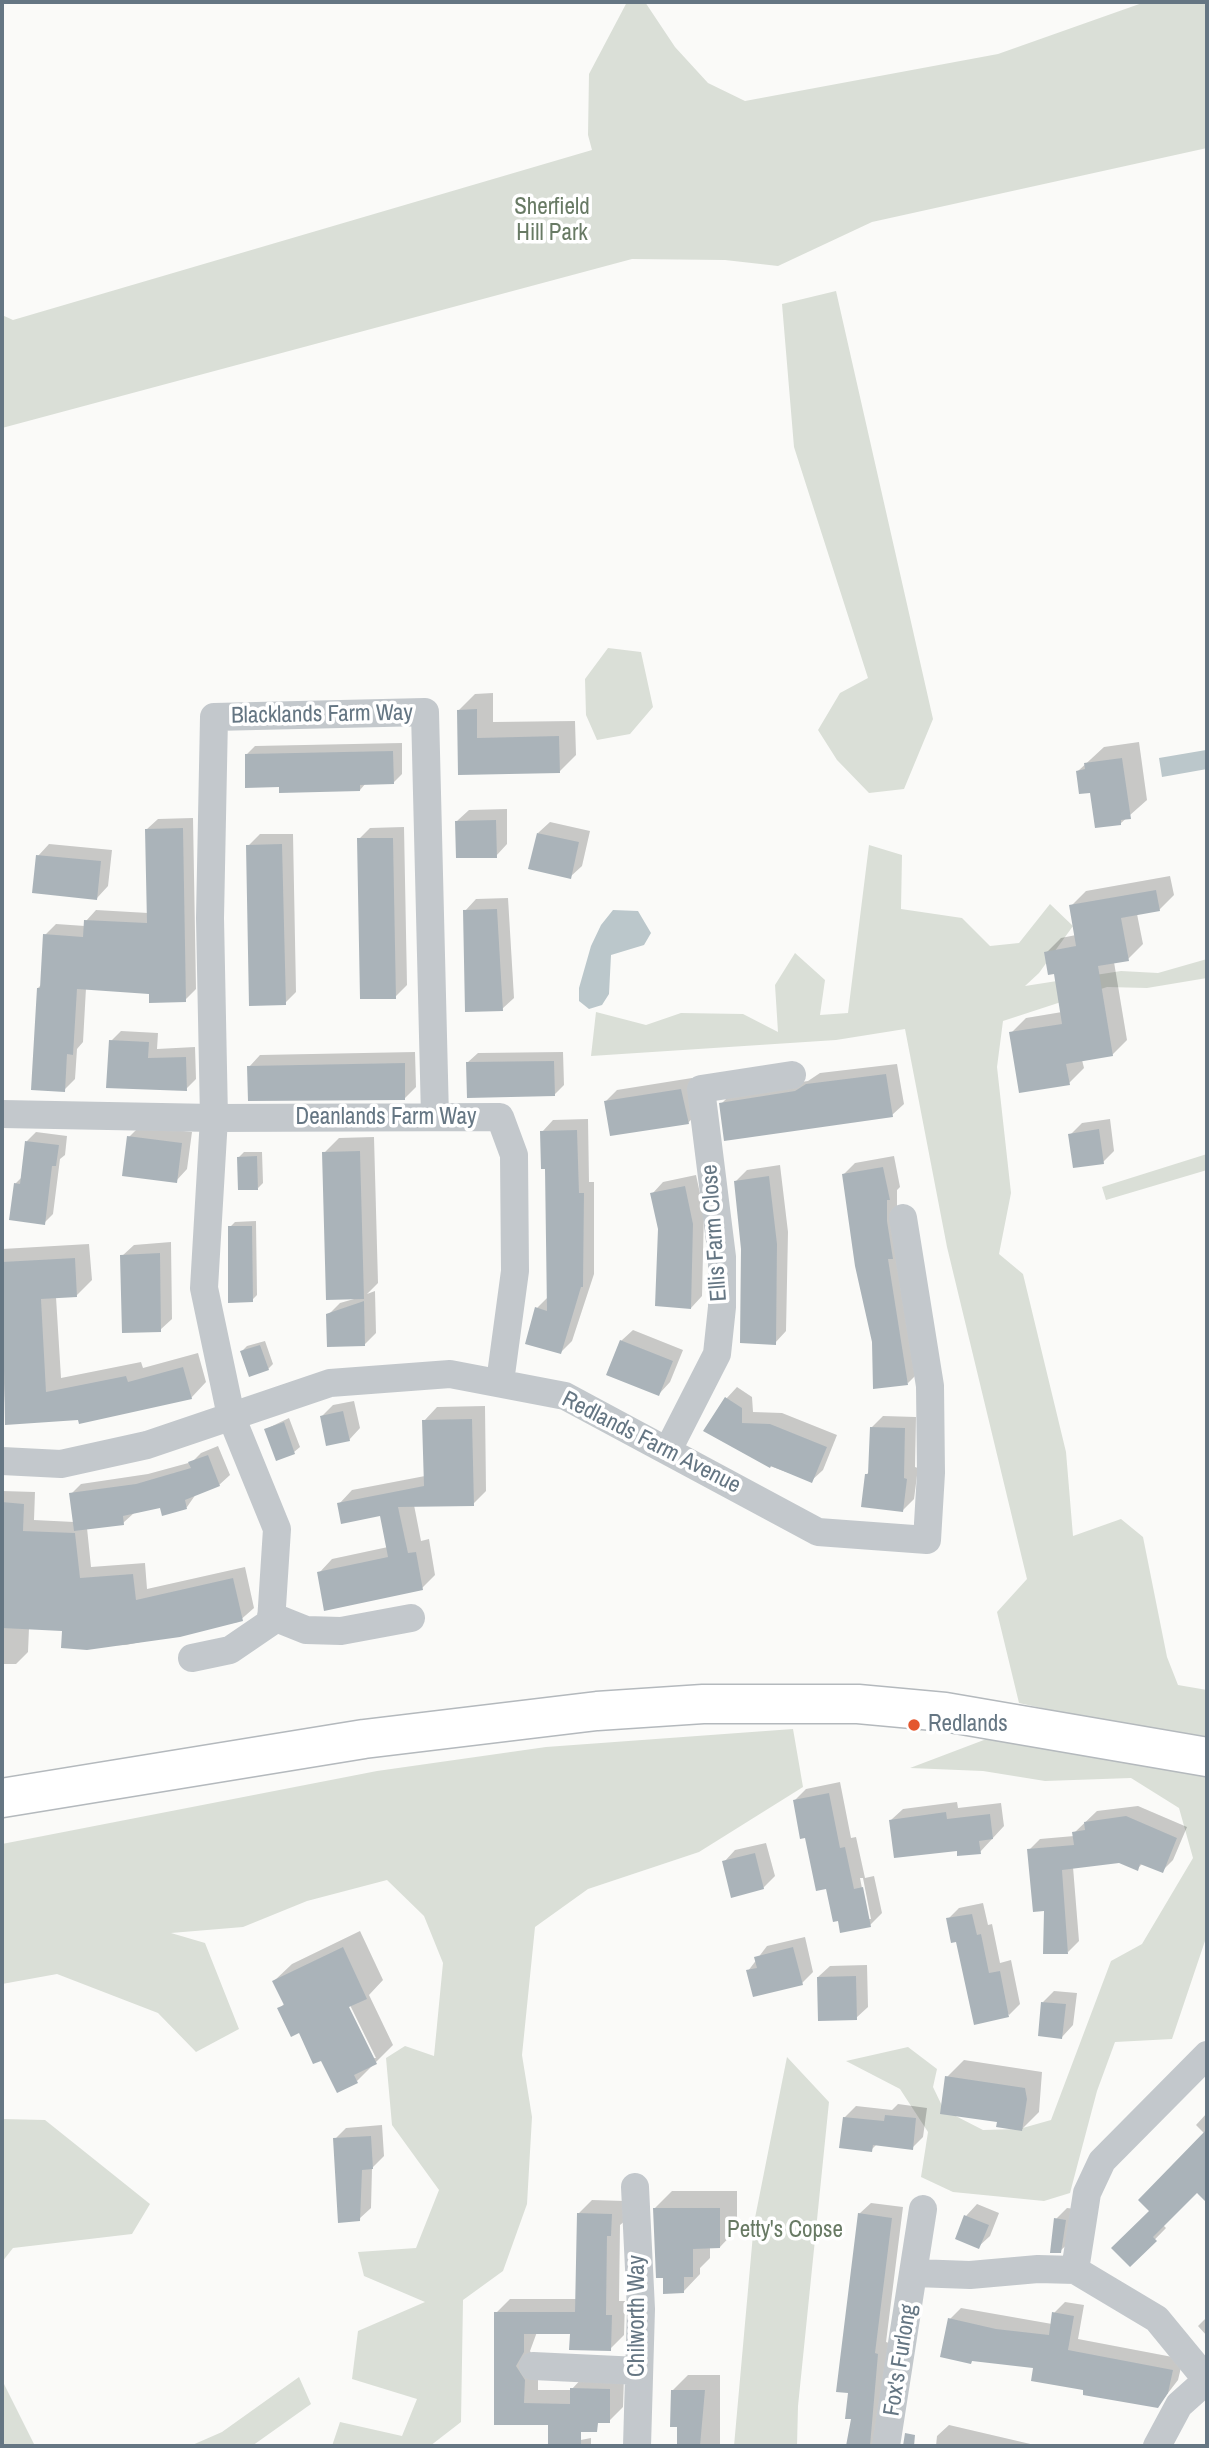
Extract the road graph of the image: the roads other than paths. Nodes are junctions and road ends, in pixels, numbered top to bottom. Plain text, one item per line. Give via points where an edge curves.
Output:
1 (792, 1075) dead end
2 (2, 1114) edge
3 (435, 1117) junction
4 (214, 1118) junction
5 (903, 1218) dead end
6 (500, 1382) junction
7 (231, 1416) junction
8 (668, 1450) junction
9 (2, 1461) edge
10 (271, 1616) junction
11 (411, 1618) dead end
12 (191, 1658) dead end
13 (1207, 1757) edge
14 (2, 1798) edge
15 (1207, 2055) edge
16 (635, 2187) dead end
17 (923, 2209) dead end
18 (1075, 2270) junction
19 (915, 2273) junction
20 (533, 2366) dead end
21 (639, 2371) junction
22 (637, 2446) edge
23 (886, 2446) edge
24 (1157, 2446) edge

1 - 8 street, Ellis Farm Close via 701,1089 722,1257 722,1307 717,1354
2 - 4 street
3 - 4 street, Deanlands Farm Way
3 - 4 street, Blacklands Farm Way via 425,712 214,717 210,918
3 - 6 street, Deanlands Farm Way via 500,1117 514,1156 515,1271
4 - 7 street, Blacklands Farm Way via 204,1288
5 - 8 street, Redlands Farm Avenue via 930,1386 927,1540 818,1532
6 - 7 street, Redlands Farm Avenue via 450,1374 330,1383
6 - 8 street, Redlands Farm Avenue via 565,1396
7 - 9 street, Redlands Farm Avenue via 147,1445 61,1464
7 - 10 street, Blacklands Farm Way via 277,1529
10 - 11 street via 306,1630 341,1632
10 - 12 street via 271,1622 230,1650
13 - 14 highway via 946,1712 845,1704 703,1704 597,1711 364,1739
15 - 18 street via 1102,2161 1087,2193
16 - 21 street, Chilworth Way
17 - 19 street, Fox's Furlong
18 - 19 street, Fox's Furlong
18 - 24 street, Fox's Furlong via 1157,2319 1207,2380 1179,2404
19 - 23 street, Fox's Furlong
20 - 21 street
21 - 22 street, Chilworth Way

